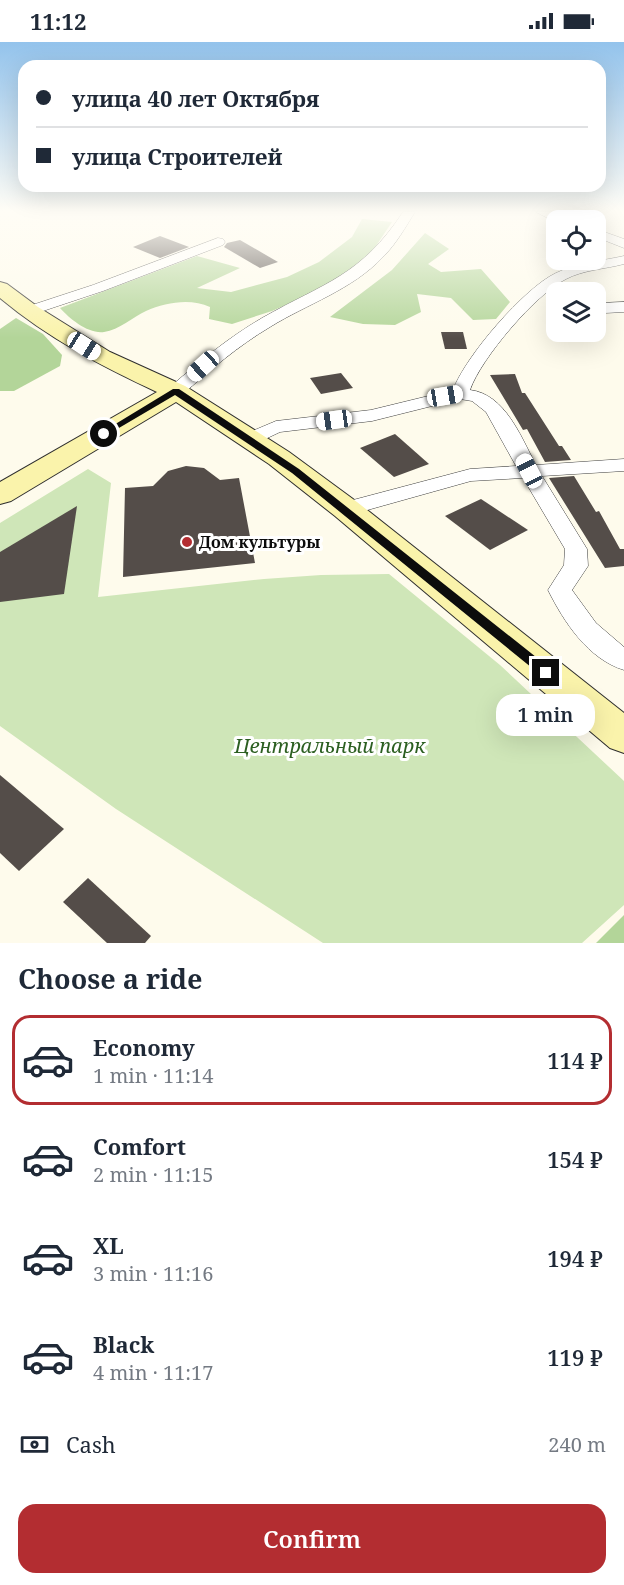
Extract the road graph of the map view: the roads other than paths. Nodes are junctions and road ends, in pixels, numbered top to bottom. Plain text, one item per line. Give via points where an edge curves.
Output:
1 (187, 254) edge
2 (379, 254) edge
3 (624, 260) edge
4 (0, 288) edge
5 (624, 307) edge
6 (606, 308) edge
7 (28, 311) junction
8 (176, 391) junction
9 (460, 394) junction
10 (250, 439) junction
11 (624, 465) edge
12 (529, 471) junction
13 (0, 495) edge
14 (346, 509) junction
15 (624, 660) edge
16 (624, 736) edge

1 - 7 street
2 - 8 street via 366,268 268,321 217,354
3 - 9 street via 561,276 545,285 479,356 461,384
4 - 7 main road
5 - 6 street
7 - 8 main road via 102,357
8 - 10 main road
8 - 13 main road
9 - 10 street via 372,415 276,428
9 - 12 street via 477,396 492,408
10 - 14 main road
11 - 12 street
12 - 14 street via 470,475
12 - 15 street via 576,549 576,566 560,590 571,612 595,640
14 - 16 main road

